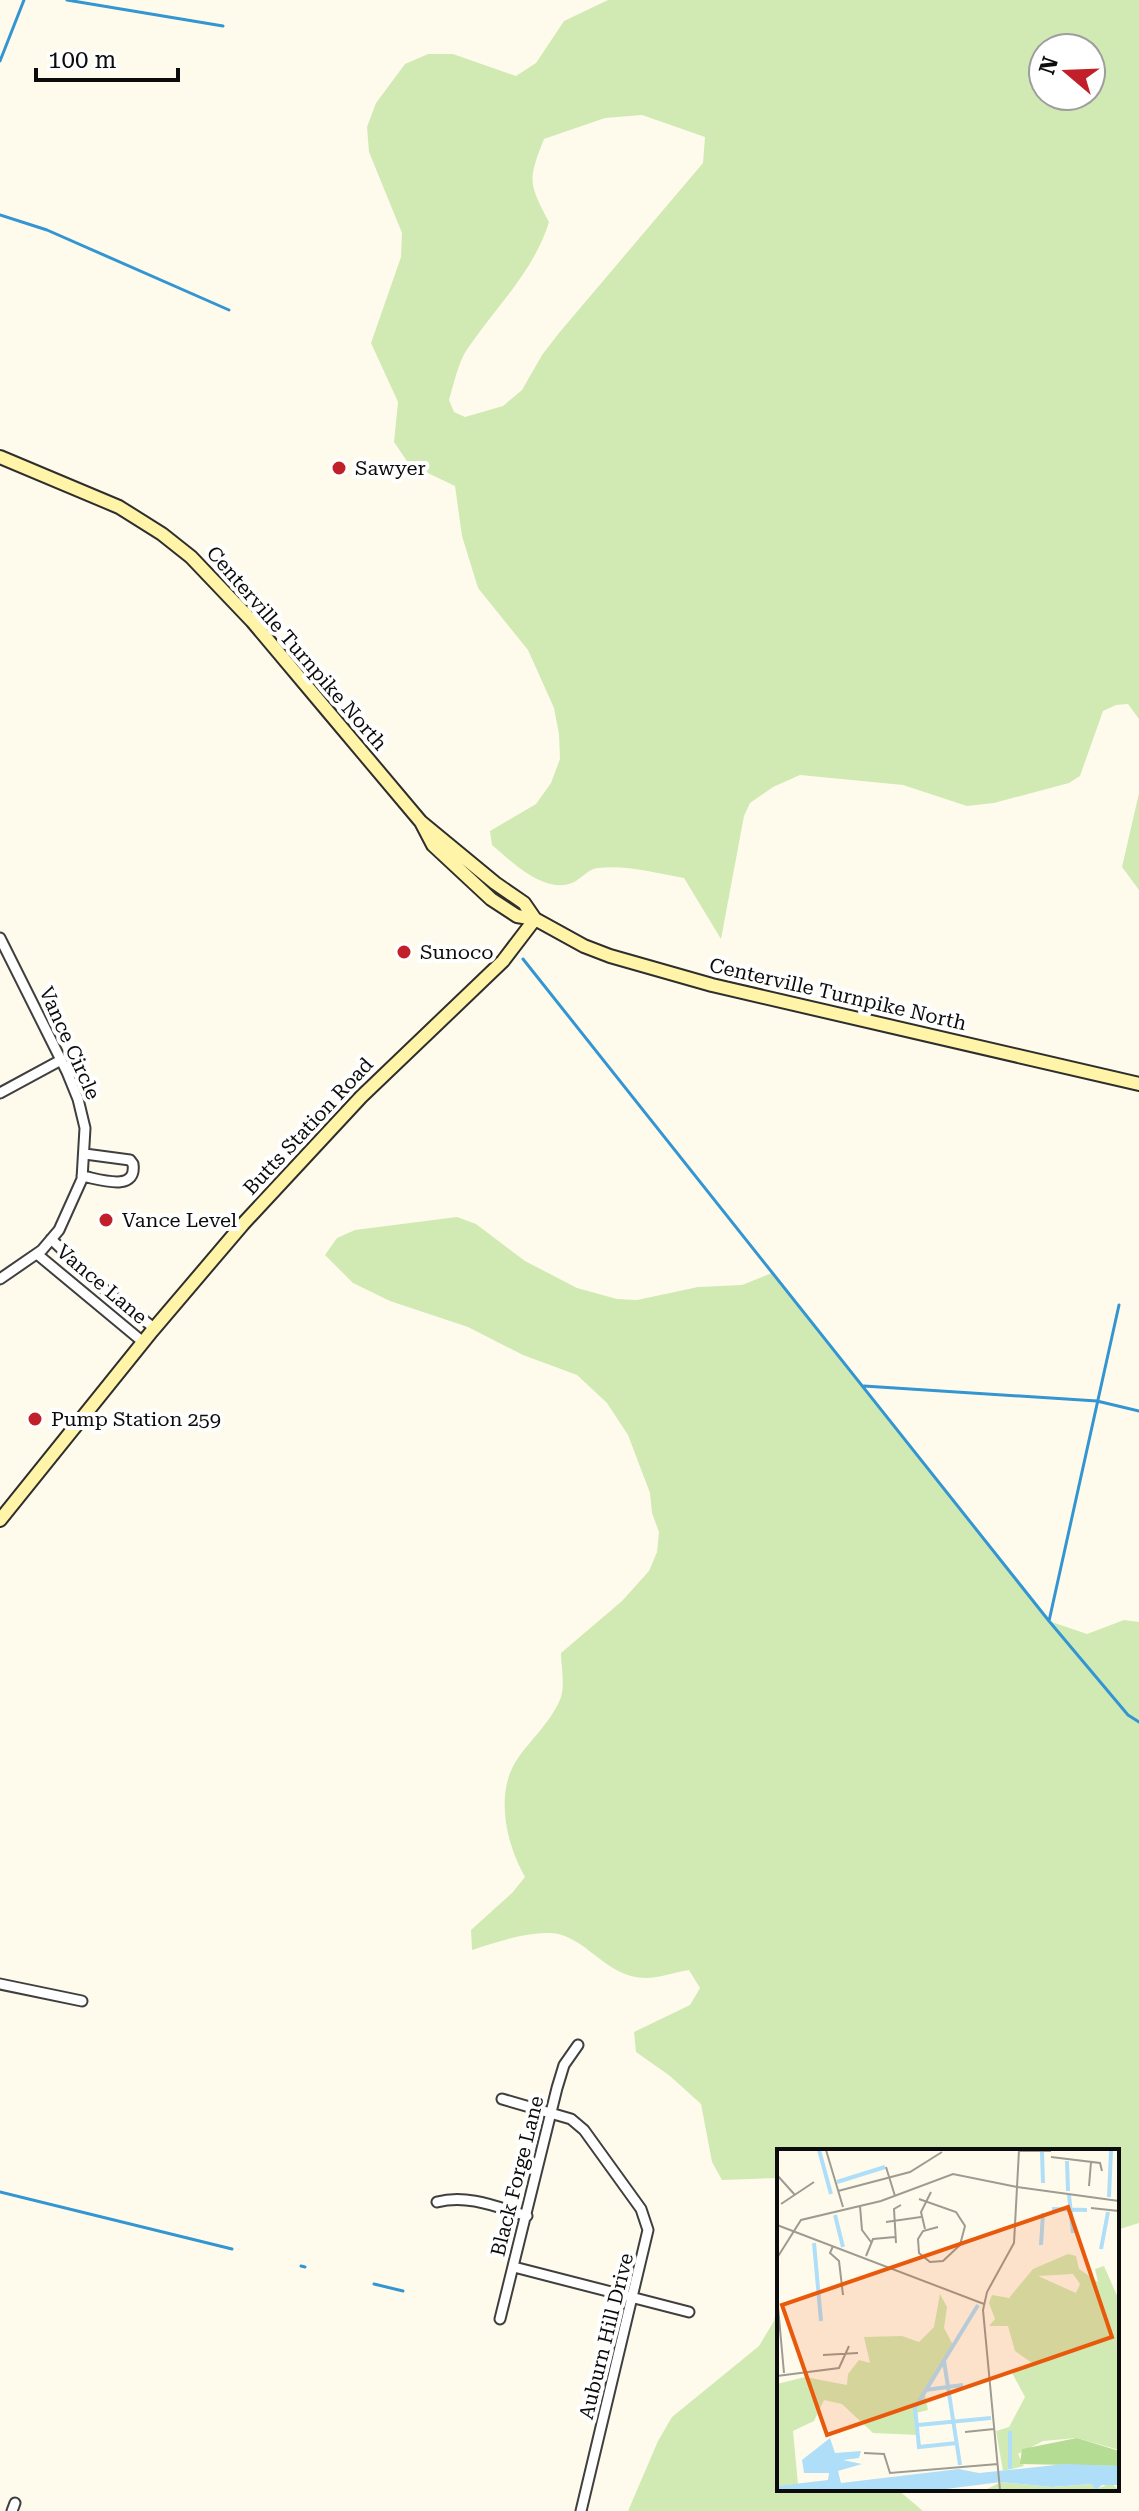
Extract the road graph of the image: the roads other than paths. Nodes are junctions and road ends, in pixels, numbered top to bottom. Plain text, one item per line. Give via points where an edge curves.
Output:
1 (0, 457) edge
2 (535, 919) junction
3 (0, 938) edge
4 (61, 1060) junction
5 (1139, 1084) edge
6 (0, 1093) edge
7 (85, 1154) junction
8 (82, 1176) junction
9 (51, 1239) junction
10 (37, 1254) junction
11 (0, 1279) edge
12 (154, 1328) junction
13 (143, 1342) junction
14 (0, 1520) edge
15 (0, 1984) edge
16 (82, 2001) dead end
17 (578, 2045) dead end
18 (502, 2099) dead end
19 (551, 2113) junction
20 (437, 2202) dead end
21 (527, 2216) junction
22 (514, 2267) junction
23 (634, 2298) junction
24 (689, 2312) dead end
25 (500, 2319) dead end
26 (581, 2511) edge

1 - 2 main road, Centerville Turnpike North via 119,507 191,557 252,621 421,822 433,845 488,897 517,916
2 - 5 main road, Centerville Turnpike North via 584,946 670,974
2 - 12 main road, Butts Station Road via 503,961 304,1157
3 - 4 street, Vance Circle
4 - 6 street
4 - 7 street, Vance Circle via 78,1099
7 - 8 street, Vance Circle
7 - 8 street via 130,1160 134,1171 128,1181 119,1182
8 - 9 street, Vance Circle via 72,1206
9 - 10 street, Vance Circle
9 - 12 street, Vance Lane
10 - 11 street, Vance Circle
10 - 13 street, Vance Lane
12 - 13 main road, Butts Station Road
13 - 14 main road, Butts Station Road
15 - 16 street
17 - 19 street, Black Forge Lane via 564,2065
18 - 19 street, Auburn Hill Drive
19 - 21 street, Black Forge Lane
19 - 23 street, Auburn Hill Drive via 584,2130 641,2209 648,2230
20 - 21 street via 474,2200
21 - 22 street, Black Forge Lane
22 - 23 street
22 - 25 street, Black Forge Lane
23 - 24 street
23 - 26 street, Auburn Hill Drive

